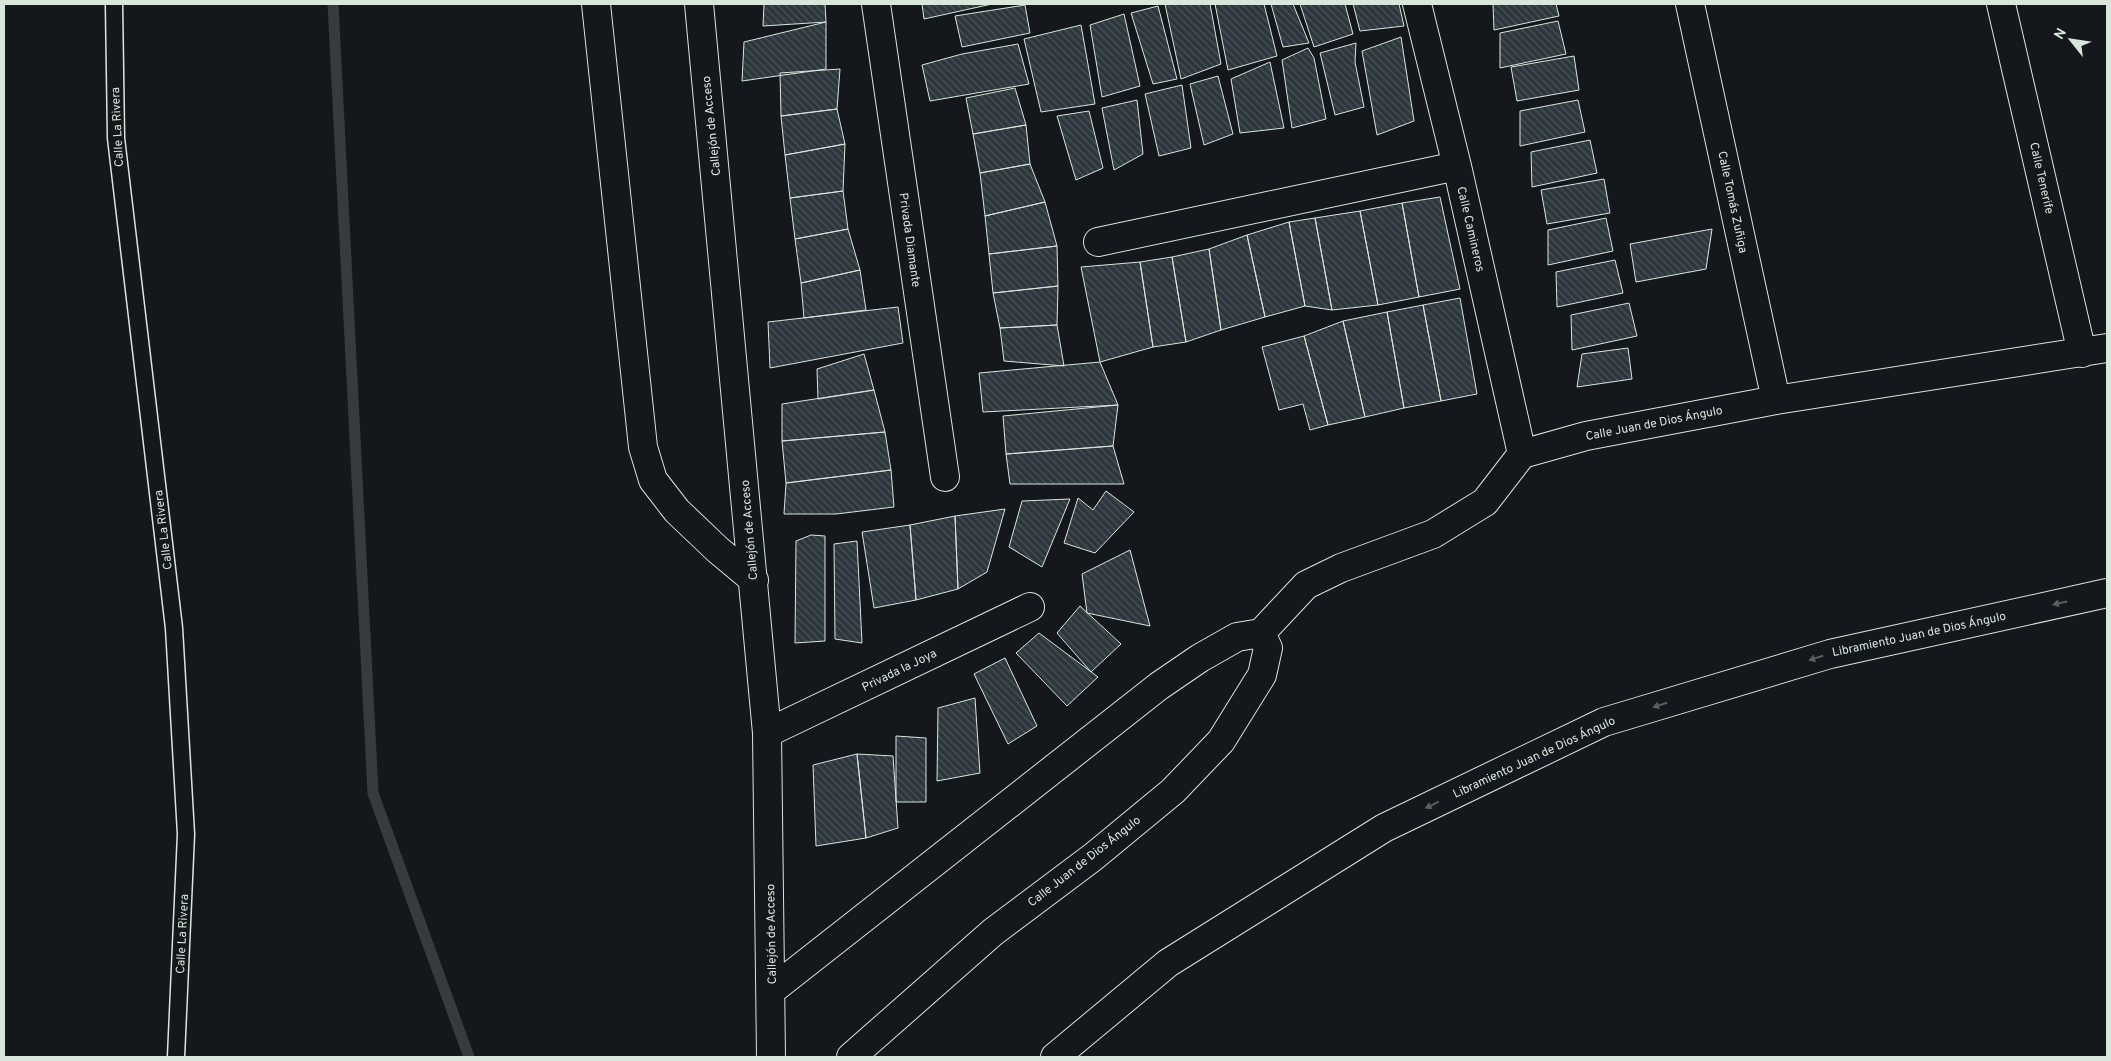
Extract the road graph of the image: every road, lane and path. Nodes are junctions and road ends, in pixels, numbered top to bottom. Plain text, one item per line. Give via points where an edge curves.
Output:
1 (114, 4) edge
2 (596, 4) edge
3 (699, 4) edge
4 (876, 4) edge
5 (1416, 4) edge
6 (1690, 4) edge
7 (2001, 4) edge
8 (1457, 166) junction
9 (1098, 242) dead end
10 (2095, 350) edge
11 (1776, 400) junction
12 (1522, 454) junction
13 (945, 477) dead end
14 (754, 580) junction
15 (2107, 593) edge
16 (1030, 607) dead end
17 (1261, 633) junction
18 (767, 733) junction
19 (772, 990) junction
20 (176, 1057) edge
21 (772, 1057) edge
22 (851, 1057) edge
23 (1055, 1057) edge

1 - 20 lane, Calle La Rivera via 116,138 177,668 186,834
2 - 14 main road via 643,447 653,480 677,510
3 - 14 main road, Callejón de Acceso
4 - 13 main road, Privada Diamante
5 - 8 main road, Calle Camineros
6 - 11 main road, Calle Tomás Zuñiga
7 - 10 main road, Calle Tenerife
8 - 9 main road
8 - 12 main road, Calle Camineros
10 - 11 main road, Calle Juan de Dios Ángulo
11 - 12 main road, Calle Juan de Dios Ángulo via 1586,436
12 - 17 main road via 1484,502 1433,534 1340,568 1306,585
14 - 18 main road, Callejón de Acceso
15 -> 23 main road, Libramiento Juan de Dios Ángulo via 1830,654 1604,722 1384,828 1168,964
16 - 18 main road, Privada la Joya
17 - 19 main road via 1237,637 1160,686
17 - 22 main road, Calle Juan de Dios Ángulo via 1268,648 1262,676 1221,741 1173,791 1093,857 993,932
18 - 19 main road, Callejón de Acceso
19 - 21 main road, Callejón de Acceso

